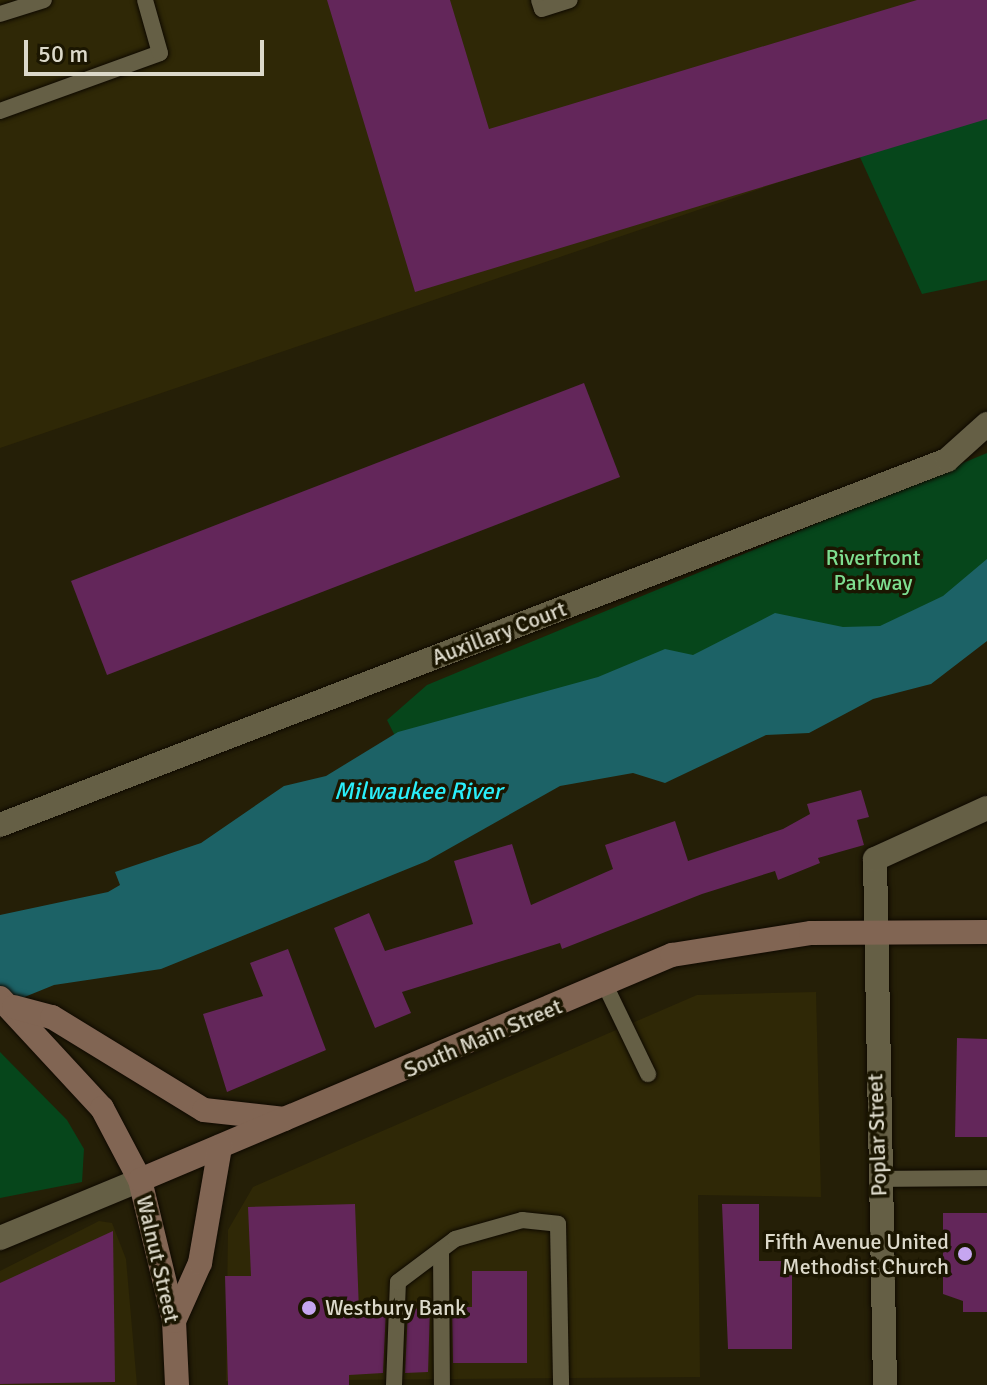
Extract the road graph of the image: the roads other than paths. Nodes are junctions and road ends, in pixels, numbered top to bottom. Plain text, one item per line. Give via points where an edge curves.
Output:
1 (44, 0) edge
2 (145, 0) edge
3 (539, 0) edge
4 (570, 0) edge
5 (0, 14) edge
6 (0, 111) edge
7 (987, 424) edge
8 (987, 808) edge
9 (0, 825) edge
10 (987, 932) edge
11 (871, 933) junction
12 (605, 985) junction
13 (6, 1002) edge
14 (648, 1074) dead end
15 (287, 1119) junction
16 (220, 1147) junction
17 (987, 1178) edge
18 (878, 1179) junction
19 (140, 1180) junction
20 (0, 1238) edge
21 (441, 1250) junction
22 (174, 1321) junction
23 (177, 1385) edge
24 (394, 1385) edge
25 (442, 1385) edge
26 (561, 1385) edge
27 (885, 1385) edge

1 - 5 lane
2 - 6 lane via 160,53
3 - 4 lane via 542,9
7 - 9 street, Auxillary Court via 947,460
8 - 11 street, Poplar Street via 875,859
10 - 11 main road, South Main Street
11 - 12 main road, South Main Street via 811,933 672,955
11 - 18 street, Poplar Street
12 - 14 lane
12 - 15 main road, South Main Street
13 - 15 main road via 52,1017 204,1110
13 - 19 main road, Walnut Street via 102,1108
15 - 16 main road, South Main Street
16 - 19 main road, South Main Street
16 - 22 main road via 200,1263
17 - 18 lane
18 - 27 street, Poplar Street
19 - 20 street, South Main Street
19 - 22 main road, Walnut Street
21 - 24 lane via 398,1282
21 - 25 lane
21 - 26 lane via 490,1225 558,1224
22 - 23 main road, Walnut Street

